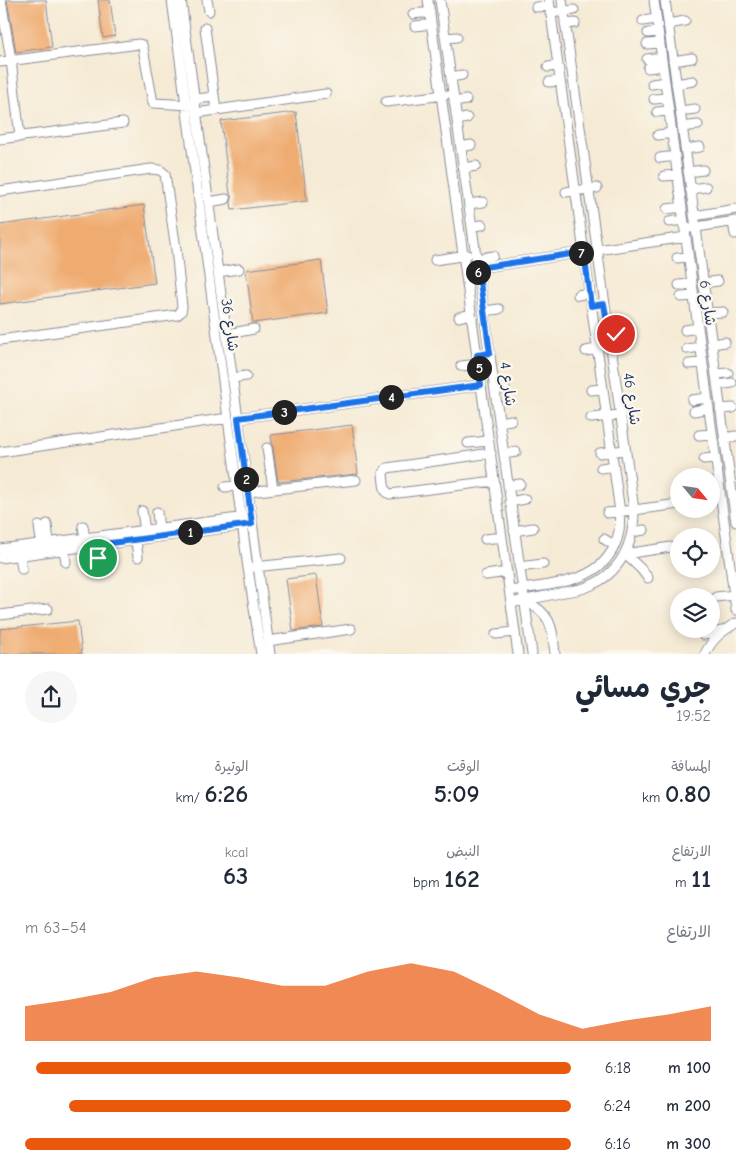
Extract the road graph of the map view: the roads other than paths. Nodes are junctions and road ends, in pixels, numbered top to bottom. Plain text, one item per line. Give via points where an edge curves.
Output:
1 (0, 0) edge
2 (172, 0) edge
3 (181, 0) edge
4 (207, 0) edge
5 (428, 0) edge
6 (440, 0) edge
7 (562, 0) edge
8 (667, 0) edge
9 (654, 1) edge
10 (550, 6) edge
11 (536, 7) dead end
12 (574, 10) dead end
13 (209, 11) dead end
14 (563, 11) junction
15 (430, 12) junction
16 (414, 14) dead end
17 (656, 20) junction
18 (643, 21) dead end
19 (685, 21) dead end
20 (575, 23) dead end
21 (432, 24) junction
22 (565, 24) junction
23 (668, 24) junction
24 (415, 26) dead end
25 (206, 28) dead end
26 (658, 32) junction
27 (648, 33) dead end
28 (457, 36) dead end
29 (446, 38) junction
30 (660, 43) junction
31 (647, 44) dead end
32 (692, 58) dead end
33 (11, 60) junction
34 (673, 61) junction
35 (0, 62) edge
36 (662, 62) junction
37 (648, 64) dead end
38 (558, 66) junction
39 (548, 67) dead end
40 (462, 75) dead end
41 (451, 77) junction
42 (560, 81) junction
43 (693, 81) dead end
44 (549, 82) dead end
45 (665, 82) junction
46 (652, 84) dead end
47 (676, 84) junction
48 (326, 94) dead end
49 (214, 96) junction
50 (441, 96) junction
51 (454, 98) junction
52 (667, 98) junction
53 (654, 99) dead end
54 (466, 100) dead end
55 (386, 102) dead end
56 (193, 105) junction
57 (695, 109) dead end
58 (216, 110) junction
59 (554, 110) dead end
60 (669, 110) junction
61 (680, 111) junction
62 (564, 112) junction
63 (656, 112) dead end
64 (581, 114) junction
65 (467, 118) dead end
66 (457, 120) junction
67 (123, 123) dead end
68 (698, 125) dead end
69 (682, 127) junction
70 (672, 134) junction
71 (658, 135) dead end
72 (20, 137) junction
73 (0, 140) edge
74 (471, 145) dead end
75 (461, 146) junction
76 (700, 147) dead end
77 (685, 149) junction
78 (675, 156) junction
79 (660, 158) dead end
80 (476, 166) dead end
81 (703, 170) dead end
82 (464, 172) junction
83 (688, 172) junction
84 (677, 175) junction
85 (664, 176) dead end
86 (452, 178) junction
87 (706, 187) dead end
88 (593, 188) junction
89 (690, 189) junction
90 (0, 191) edge
91 (571, 191) junction
92 (226, 199) dead end
93 (208, 202) junction
94 (483, 202) dead end
95 (469, 204) junction
96 (682, 207) junction
97 (667, 209) dead end
98 (736, 209) edge
99 (694, 216) junction
100 (735, 221) edge
101 (669, 222) dead end
102 (482, 224) dead end
103 (472, 226) junction
104 (695, 227) junction
105 (685, 229) junction
106 (735, 234) edge
107 (580, 247) junction
108 (597, 250) junction
109 (463, 256) junction
110 (493, 256) dead end
111 (688, 257) junction
112 (677, 258) dead end
113 (435, 260) dead end
114 (477, 260) junction
115 (240, 269) dead end
116 (218, 272) junction
117 (718, 281) dead end
118 (703, 283) junction
119 (692, 284) junction
120 (680, 286) dead end
121 (590, 293) junction
122 (578, 295) dead end
123 (694, 296) junction
124 (681, 297) dead end
125 (591, 306) junction
126 (499, 309) dead end
127 (607, 309) junction
128 (484, 311) junction
129 (723, 312) dead end
130 (707, 313) junction
131 (471, 314) junction
132 (459, 317) dead end
133 (698, 328) junction
134 (254, 330) dead end
135 (685, 330) dead end
136 (226, 334) junction
137 (0, 340) edge
138 (711, 342) junction
139 (725, 342) dead end
140 (700, 344) junction
141 (597, 349) junction
142 (687, 349) dead end
143 (586, 351) dead end
144 (490, 353) junction
145 (478, 359) junction
146 (702, 363) junction
147 (689, 364) dead end
148 (461, 366) dead end
149 (728, 373) dead end
150 (716, 374) junction
151 (246, 376) dead end
152 (232, 378) junction
153 (732, 383) dead end
154 (481, 385) junction
155 (717, 385) junction
156 (505, 388) dead end
157 (603, 389) junction
158 (495, 390) junction
159 (591, 390) dead end
160 (707, 398) junction
161 (692, 400) dead end
162 (708, 408) junction
163 (733, 408) dead end
164 (720, 409) junction
165 (694, 411) dead end
166 (620, 415) junction
167 (607, 416) junction
168 (228, 418) junction
169 (238, 418) junction
170 (591, 418) dead end
171 (511, 420) dead end
172 (499, 422) junction
173 (712, 434) junction
174 (699, 435) dead end
175 (736, 436) edge
176 (724, 438) junction
177 (489, 441) junction
178 (468, 443) dead end
179 (268, 448) dead end
180 (629, 451) junction
181 (0, 452) edge
182 (516, 452) dead end
183 (612, 452) junction
184 (490, 453) junction
185 (600, 453) dead end
186 (504, 454) junction
187 (715, 458) junction
188 (704, 459) dead end
189 (614, 466) junction
190 (601, 468) dead end
191 (715, 468) edge
192 (639, 477) dead end
193 (629, 478) junction
194 (356, 480) dead end
195 (494, 481) junction
196 (520, 484) dead end
197 (237, 486) junction
198 (508, 486) junction
199 (225, 487) dead end
200 (273, 490) junction
201 (248, 492) junction
202 (734, 493) edge
203 (525, 499) dead end
204 (510, 502) junction
205 (670, 505) edge
206 (735, 507) edge
207 (634, 510) junction
208 (142, 512) dead end
209 (156, 512) dead end
210 (620, 512) junction
211 (607, 513) dead end
212 (720, 518) edge
213 (247, 521) junction
214 (736, 522) edge
215 (43, 525) dead end
216 (83, 526) dead end
217 (533, 528) dead end
218 (159, 529) junction
219 (644, 530) dead end
220 (145, 531) junction
221 (514, 531) junction
222 (632, 532) junction
223 (78, 536) junction
224 (126, 537) junction
225 (502, 537) junction
226 (485, 539) dead end
227 (604, 539) dead end
228 (136, 540) junction
229 (96, 545) junction
230 (614, 545) junction
231 (45, 546) junction
232 (670, 548) edge
233 (0, 549) edge
234 (64, 550) junction
235 (625, 554) junction
236 (20, 556) junction
237 (138, 557) dead end
238 (0, 558) edge
239 (98, 558) dead end
240 (341, 558) dead end
241 (66, 562) dead end
242 (544, 564) dead end
243 (258, 567) junction
244 (519, 567) junction
245 (248, 568) junction
246 (22, 569) dead end
247 (507, 572) junction
248 (486, 575) dead end
249 (648, 578) dead end
250 (522, 588) junction
251 (510, 591) junction
252 (734, 595) junction
253 (720, 597) edge
254 (524, 600) junction
255 (511, 603) junction
256 (48, 609) dead end
257 (736, 610) edge
258 (0, 615) edge
259 (736, 623) edge
260 (351, 629) dead end
261 (722, 631) joint
262 (515, 632) junction
263 (496, 634) dead end
264 (268, 641) junction
265 (261, 654) edge
266 (270, 654) edge
267 (518, 654) edge
268 (532, 654) edge
269 (555, 654) edge
270 (705, 654) edge

1 - 33 lane
2 - 56 lane, شارع 36
3 - 56 lane, شارع 36
4 - 13 lane
5 - 15 lane, شارع 4
6 - 29 lane, شارع 4 via 447,12
7 - 14 lane, شارع 46
8 - 9 lane
8 - 23 lane, شارع 6
9 - 17 lane, شارع 6
10 - 11 lane
10 - 14 lane
10 - 38 lane, شارع 46 via 548,27
12 - 14 lane
14 - 22 lane, شارع 46
15 - 16 lane
15 - 21 lane, شارع 4
17 - 18 lane
17 - 26 lane, شارع 6
19 - 23 lane
20 - 22 lane
21 - 24 lane
21 - 50 lane, شارع 4
22 - 64 lane, شارع 46 via 573,51
23 - 34 lane, شارع 6
25 - 49 lane
26 - 27 lane
26 - 30 lane, شارع 6
28 - 29 lane
29 - 41 lane, شارع 4
30 - 31 lane
30 - 36 lane, شارع 6
32 - 34 lane
33 - 35 lane
33 - 56 lane via 139,44 143,48 152,103
33 - 72 lane
34 - 47 lane, شارع 6
36 - 37 lane
36 - 45 lane, شارع 6
38 - 39 lane
38 - 42 lane, شارع 46
40 - 41 lane
41 - 51 lane, شارع 4
42 - 44 lane
42 - 62 lane, شارع 46
43 - 47 lane
45 - 46 lane
45 - 52 lane, شارع 6
47 - 61 lane, شارع 6
48 - 58 lane
49 - 56 lane
49 - 58 lane
50 - 51 lane
50 - 55 lane
50 - 86 lane, شارع 4
51 - 54 lane
51 - 66 lane, شارع 4
52 - 53 lane
52 - 60 lane, شارع 6
56 - 58 lane
56 - 93 lane, شارع 36
56 - 168 lane, شارع 36
57 - 61 lane
59 - 62 lane
60 - 63 lane
60 - 70 lane, شارع 6
61 - 69 lane, شارع 6
62 - 64 lane
62 - 91 lane, شارع 46 via 563,137
64 - 88 lane, شارع 46
65 - 66 lane
66 - 75 lane, شارع 4
67 - 72 lane
68 - 69 lane
69 - 77 lane, شارع 6
70 - 71 lane
70 - 78 lane, شارع 6
72 - 73 lane
74 - 75 lane
75 - 82 lane, شارع 4
76 - 77 lane
77 - 83 lane, شارع 6
78 - 79 lane
78 - 84 lane, شارع 6
80 - 82 lane
81 - 83 lane
82 - 86 lane
82 - 95 lane, شارع 4
83 - 89 lane, شارع 6
84 - 85 lane
84 - 96 lane, شارع 6
86 - 109 lane, شارع 4
87 - 89 lane
88 - 91 lane
88 - 108 lane, شارع 46
89 - 99 lane, شارع 6
90 - 137 lane via 160,170 165,174 182,307 177,314
91 - 107 lane, شارع 46
92 - 93 lane
93 - 116 lane, شارع 36
94 - 95 lane
95 - 103 lane, شارع 4
96 - 97 lane
96 - 105 lane, شارع 6
98 - 99 lane
99 - 104 lane, شارع 6
100 - 104 lane
100 - 106 lane
101 - 105 lane
102 - 103 lane
103 - 114 lane, شارع 4
104 - 105 lane
104 - 118 lane, شارع 6
105 - 108 lane
105 - 111 lane, شارع 6
107 - 114 lane
107 - 121 lane, شارع 46 via 581,270
108 - 127 lane, شارع 46 via 603,270
109 - 113 lane
109 - 114 lane
109 - 131 lane, شارع 4
110 - 114 lane
111 - 112 lane
111 - 119 lane, شارع 6
114 - 128 lane, شارع 4
115 - 116 lane
116 - 136 lane, شارع 36
117 - 118 lane
118 - 130 lane, شارع 6
119 - 120 lane
119 - 123 lane, شارع 6
121 - 122 lane
121 - 125 lane, شارع 46
123 - 124 lane
123 - 133 lane, شارع 6
125 - 127 lane
125 - 141 lane, شارع 46 via 589,323
126 - 128 lane
127 - 166 lane, شارع 46 via 620,387
128 - 144 lane, شارع 4
129 - 130 lane
130 - 138 lane, شارع 6
131 - 132 lane
131 - 145 lane, شارع 4
133 - 135 lane
133 - 140 lane, شارع 6
134 - 136 lane
136 - 152 lane, شارع 36
138 - 139 lane
138 - 140 lane
138 - 150 lane, شارع 6
140 - 142 lane
140 - 146 lane, شارع 6
141 - 143 lane
141 - 157 lane, شارع 46
144 - 145 lane
144 - 158 lane, شارع 4
145 - 148 lane
145 - 154 lane, شارع 4
146 - 147 lane
146 - 160 lane, شارع 6
149 - 150 lane
150 - 155 lane, شارع 6
151 - 152 lane
152 - 169 lane, شارع 36
153 - 155 lane
154 - 169 lane
154 - 177 lane, شارع 4
155 - 164 lane, شارع 6
156 - 158 lane
157 - 159 lane
157 - 167 lane, شارع 46
158 - 172 lane, شارع 4
160 - 161 lane
160 - 162 lane, شارع 6
162 - 165 lane
162 - 173 lane, شارع 6
163 - 164 lane
164 - 176 lane, شارع 6
166 - 167 lane
166 - 180 lane, شارع 46
167 - 170 lane
167 - 183 lane, شارع 46
168 - 181 lane
168 - 197 lane, شارع 36
169 - 201 lane, شارع 36
171 - 172 lane
172 - 186 lane, شارع 4
173 - 174 lane
173 - 187 lane, شارع 6
175 - 176 lane
176 - 202 lane, شارع 6
177 - 178 lane
177 - 184 lane, شارع 4
179 - 200 lane
180 - 183 lane
180 - 193 lane, شارع 46
182 - 186 lane
183 - 185 lane
183 - 189 lane, شارع 46
184 - 195 lane, شارع 4
184 - 195 lane via 387,468 383,472 385,492
186 - 198 lane, شارع 4
187 - 188 lane
187 - 191 lane, شارع 6
189 - 190 lane
189 - 210 lane, شارع 46
192 - 193 lane
193 - 207 lane, شارع 46
194 - 200 lane
195 - 225 lane, شارع 4
196 - 198 lane
197 - 199 lane
197 - 213 lane, شارع 36
198 - 204 lane, شارع 4
200 - 201 lane
201 - 213 lane, شارع 36
202 - 206 lane, شارع 6
203 - 204 lane
204 - 221 lane, شارع 4
205 - 207 lane
206 - 214 lane, شارع 6
207 - 210 lane
207 - 222 lane, شارع 46
208 - 220 lane
209 - 218 lane
210 - 211 lane
210 - 230 lane, شارع 46
212 - 252 lane, شارع 6
213 - 218 lane
213 - 228 lane
213 - 243 lane, شارع 36
213 - 245 lane, شارع 36
215 - 231 lane
216 - 223 lane
217 - 221 lane
218 - 220 lane
219 - 222 lane
220 - 224 lane
221 - 244 lane, شارع 4
222 - 235 lane, شارع 46
223 - 224 lane
223 - 231 lane
224 - 228 lane
224 - 229 lane
225 - 226 lane
225 - 247 lane, شارع 4
227 - 230 lane
228 - 237 lane
229 - 234 lane
229 - 239 lane
230 - 250 lane, شارع 46 via 601,564 580,578
231 - 233 lane
231 - 234 lane
231 - 236 lane
232 - 235 lane
234 - 241 lane
235 - 249 lane
235 - 254 lane, شارع 46 via 608,574 586,587
236 - 238 lane
236 - 246 lane
240 - 243 lane
242 - 244 lane
243 - 245 lane
243 - 264 lane, شارع 36
244 - 250 lane, شارع 4
245 - 265 lane, شارع 36
247 - 248 lane
247 - 251 lane, شارع 4
250 - 251 lane, شارع 46
250 - 254 lane, شارع 4
251 - 255 lane, شارع 4
252 - 253 lane
252 - 257 lane, شارع 6
254 - 255 lane, شارع 46
254 - 268 lane, شارع 4
254 - 269 lane via 537,606 546,616 552,628
255 - 262 lane, شارع 4
256 - 258 lane
259 - 261 lane
260 - 264 lane
261 - 270 lane via 712,640
262 - 263 lane
262 - 267 lane, شارع 4
264 - 266 lane, شارع 36

